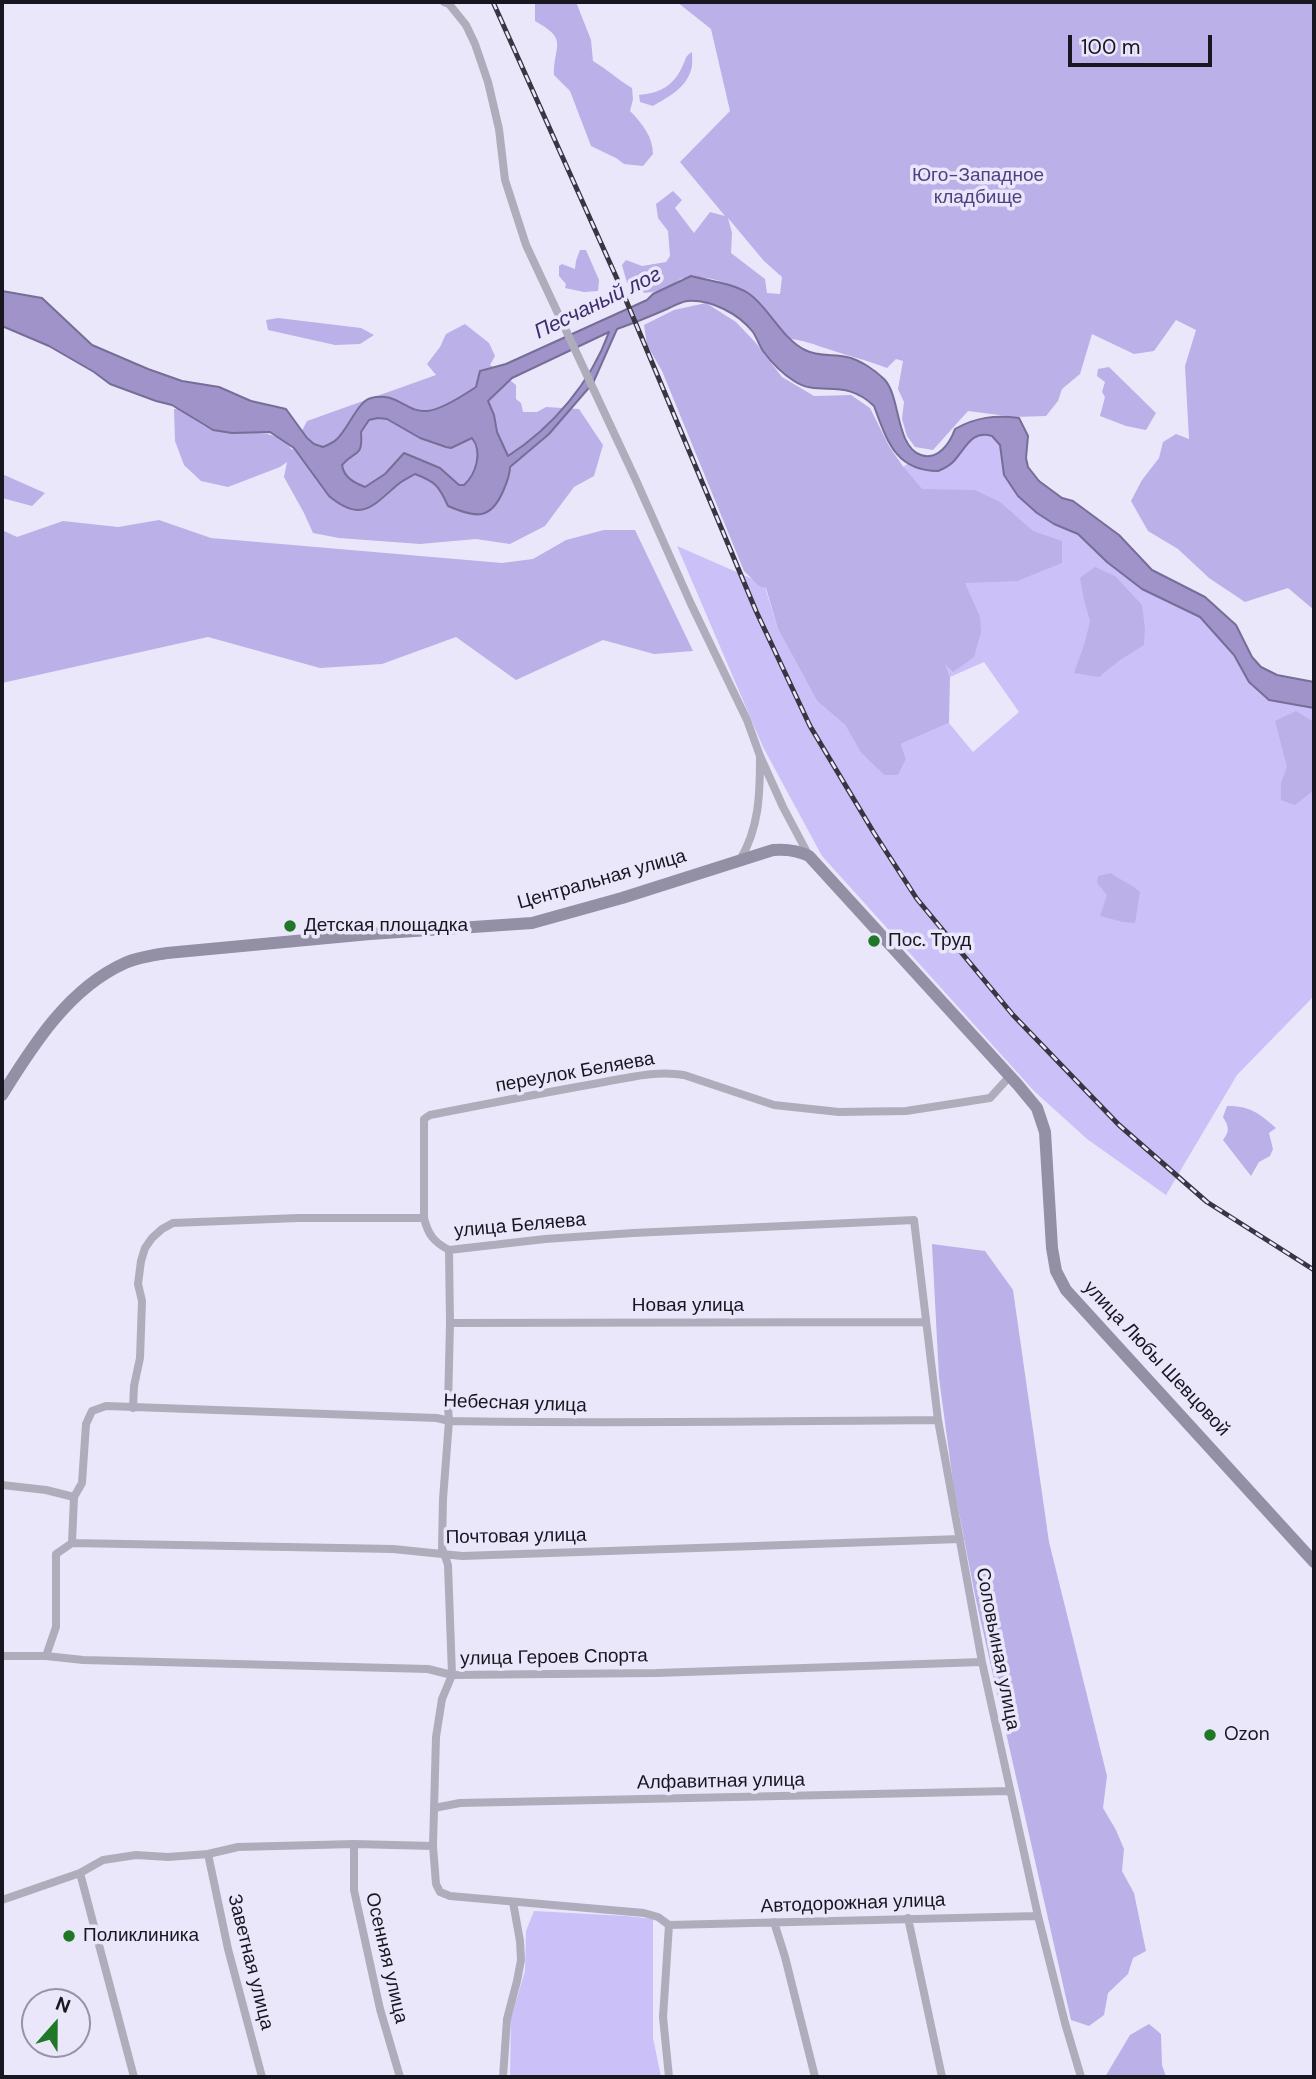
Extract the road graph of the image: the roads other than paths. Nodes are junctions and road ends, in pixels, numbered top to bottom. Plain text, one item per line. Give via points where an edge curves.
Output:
1 (446, 3) edge
2 (760, 756) junction
3 (809, 856) junction
4 (740, 860) junction
5 (1010, 1076) junction
6 (2, 1095) edge
7 (424, 1219) junction
8 (914, 1220) joint
9 (449, 1250) junction
10 (925, 1322) junction
11 (450, 1323) junction
12 (133, 1408) junction
13 (938, 1420) junction
14 (449, 1421) junction
15 (2, 1485) edge
16 (74, 1497) junction
17 (960, 1539) junction
18 (72, 1543) junction
19 (445, 1555) junction
20 (1314, 1562) edge
21 (46, 1656) junction
22 (2, 1657) edge
23 (982, 1662) junction
24 (452, 1675) junction
25 (1010, 1791) junction
26 (434, 1808) junction
27 (354, 1844) junction
28 (433, 1846) junction
29 (208, 1854) junction
30 (80, 1873) junction
31 (2, 1900) edge
32 (513, 1902) junction
33 (1038, 1916) junction
34 (908, 1918) junction
35 (774, 1922) junction
36 (669, 1925) junction
37 (134, 2077) edge
38 (262, 2077) edge
39 (400, 2077) edge
40 (503, 2077) edge
41 (669, 2077) edge
42 (815, 2077) edge
43 (942, 2077) edge
44 (1081, 2077) edge

1 - 2 street via 466,24 488,82 505,180 526,245
2 - 3 street
2 - 4 street via 754,831
3 - 4 street, Центральная улица via 783,849
3 - 5 street, улица Любы Шевцовой
4 - 6 street, Центральная улица via 532,923 167,953 127,962 96,980 69,1004
5 - 7 street, переулок Беляева via 990,1098 906,1111 839,1112 774,1105 673,1073 430,1115 424,1119
5 - 20 street, улица Любы Шевцовой via 1037,1108 1045,1132 1052,1248 1066,1290
7 - 9 street, улица Беляева via 436,1243
7 - 12 street via 183,1221 162,1228 145,1248 141,1261 141,1358
8 - 9 street, улица Беляева via 634,1233
8 - 10 street, Соловьиная улица
9 - 11 street
10 - 11 street, Новая улица
10 - 13 street, Соловьиная улица
11 - 14 street
12 - 14 street, Небесная улица
12 - 16 street, Небесная улица via 106,1406 92,1411 86,1424 82,1483
13 - 14 street, Небесная улица
13 - 17 street, Соловьиная улица
14 - 19 street via 443,1499
15 - 16 street
16 - 18 street
17 - 19 street, Почтовая улица
17 - 23 street, Соловьиная улица
18 - 19 street, Почтовая улица via 393,1549
18 - 21 street via 55,1554 56,1627
19 - 24 street
21 - 22 street, улица Героев Спорта
21 - 24 street, улица Героев Спорта via 428,1669
23 - 24 street, улица Героев Спорта
23 - 25 street, Соловьиная улица
24 - 26 street via 442,1699 436,1737
25 - 26 street, Алфавитная улица via 460,1803
25 - 33 street, Соловьиная улица
26 - 28 street
27 - 28 street
27 - 29 street via 238,1847
27 - 39 street, Осенняя улица via 354,1890
28 - 32 street via 440,1892
29 - 30 street via 136,1855 103,1860
29 - 38 street, Заветная улица
30 - 31 street
30 - 37 street
32 - 36 street via 644,1913
32 - 40 street via 521,1960 507,2019
33 - 34 street, Автодорожная улица
33 - 44 street, Соловьиная улица
34 - 35 street, Автодорожная улица
34 - 43 street
35 - 36 street, Автодорожная улица
35 - 42 street
36 - 41 street via 663,2017

